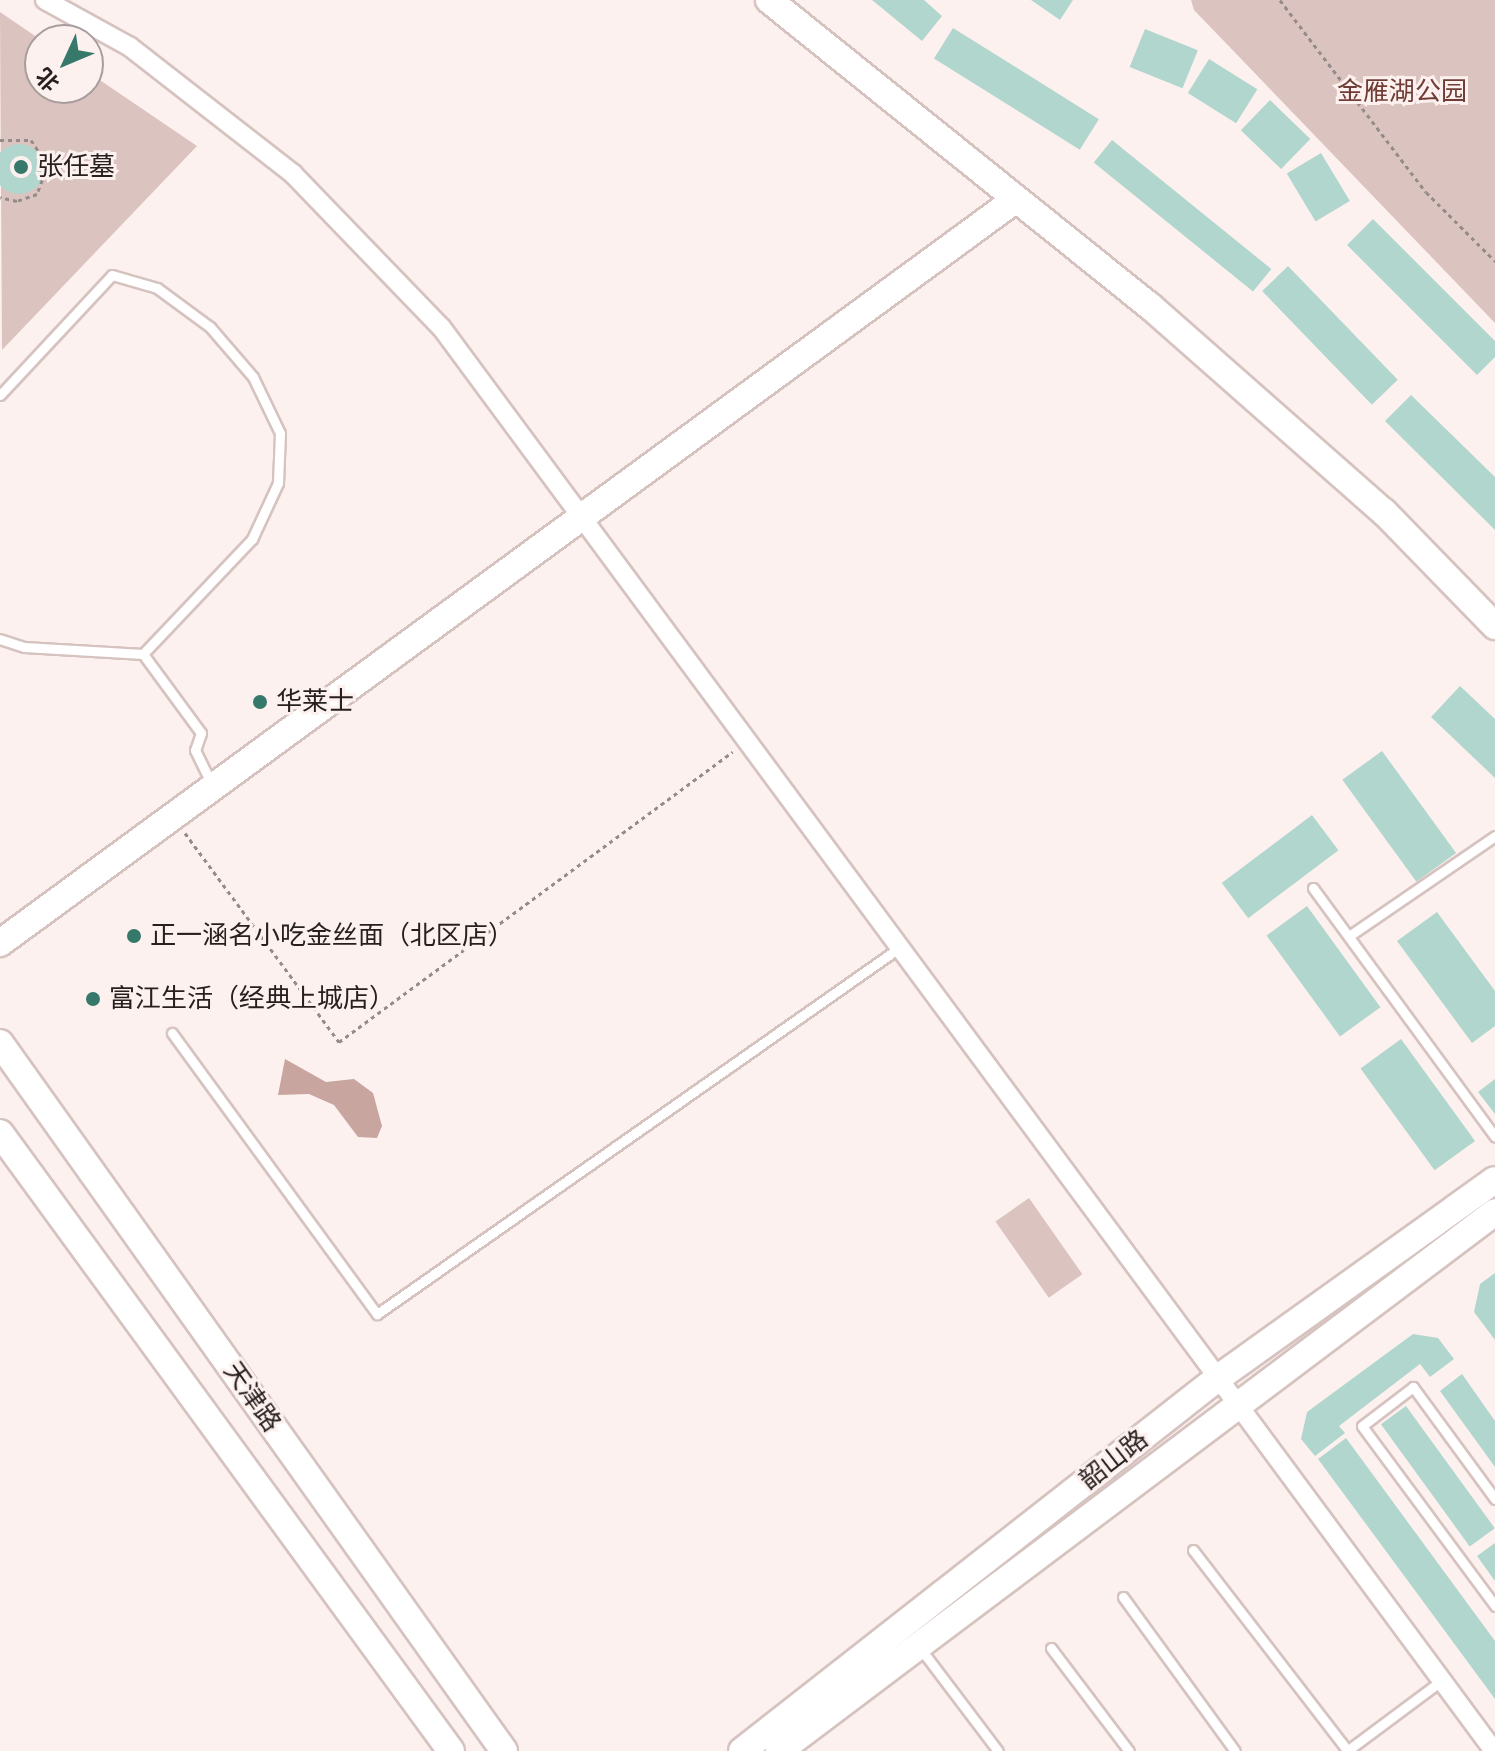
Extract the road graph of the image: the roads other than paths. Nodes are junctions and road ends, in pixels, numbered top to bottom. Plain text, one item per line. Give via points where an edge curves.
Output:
1 (45, 0) edge
2 (769, 0) edge
3 (1016, 199) junction
4 (0, 395) edge
5 (586, 517) junction
6 (1495, 626) edge
7 (0, 639) edge
8 (143, 654) junction
9 (214, 788) junction
10 (1495, 836) edge
11 (1313, 888) dead end
12 (1349, 936) junction
13 (0, 943) edge
14 (899, 948) junction
15 (172, 1033) dead end
16 (0, 1043) edge
17 (0, 1133) edge
18 (1495, 1137) edge
19 (1495, 1180) edge
20 (1495, 1212) edge
21 (1214, 1381) junction
22 (1234, 1407) junction
23 (1495, 1499) edge
24 (1193, 1550) dead end
25 (1123, 1597) dead end
26 (1495, 1606) edge
27 (918, 1646) junction
28 (1051, 1648) dead end
29 (1441, 1681) junction
30 (451, 1751) edge
31 (504, 1751) edge
32 (742, 1751) edge
33 (779, 1751) edge
34 (998, 1751) edge
35 (1129, 1751) edge
36 (1235, 1751) edge
37 (1347, 1751) edge
38 (1494, 1751) edge

1 - 5 street via 130,47 293,174 441,327
2 - 3 main road
3 - 5 main road
3 - 6 main road via 1150,306 1384,512
4 - 8 lane via 112,275 157,288 210,327 253,377 280,433 278,483 252,539
5 - 9 main road
5 - 14 street
7 - 8 lane via 24,647
8 - 9 lane via 201,733 195,750
9 - 13 main road
10 - 12 lane
11 - 12 lane
12 - 18 lane
14 - 15 lane via 377,1314
14 - 21 street
16 - 31 main road, 天津路
17 - 30 main road, 天津路
19 - 21 main road, 韶山路
20 - 22 main road, 韶山路
21 - 22 street
21 - 32 main road, 韶山路
22 - 27 main road, 韶山路
22 - 29 street
23 - 26 lane via 1413,1387 1362,1426
24 - 37 lane
25 - 36 lane
27 - 33 main road, 韶山路
27 - 34 lane
28 - 35 lane
29 - 37 lane
29 - 38 street

